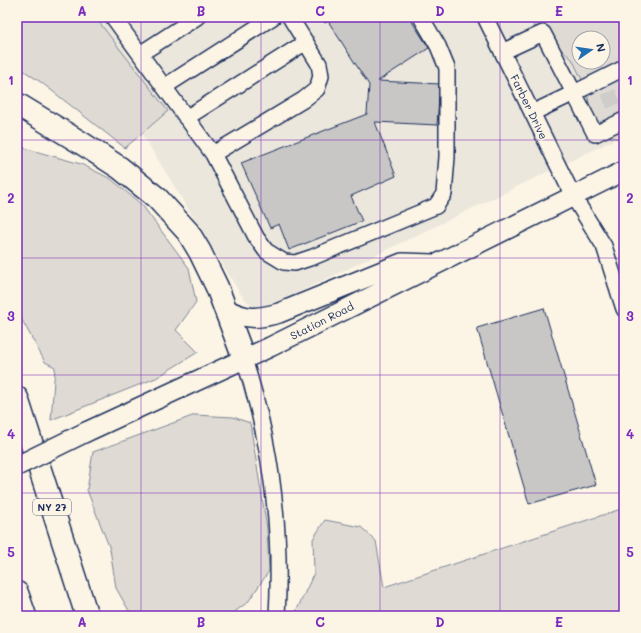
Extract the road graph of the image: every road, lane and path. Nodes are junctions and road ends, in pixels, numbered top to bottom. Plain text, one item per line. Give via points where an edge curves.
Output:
1 (197, 17) edge
2 (273, 17) edge
3 (290, 17) edge
4 (421, 17) edge
5 (485, 17) edge
6 (117, 18) edge
7 (306, 42) junction
8 (502, 52) junction
9 (140, 54) junction
10 (624, 68) edge
11 (164, 87) junction
12 (574, 93) junction
13 (17, 104) edge
14 (532, 114) junction
15 (186, 118) junction
16 (621, 118) edge
17 (213, 154) junction
18 (624, 171) edge
19 (574, 196) junction
20 (436, 264) junction
21 (226, 309) junction
22 (624, 309) edge
23 (244, 359) junction
24 (17, 398) edge
25 (17, 466) edge
26 (17, 593) edge
27 (25, 616) edge
28 (87, 616) edge
29 (277, 616) edge

1 - 9 street
2 - 11 street
3 - 7 street
4 - 17 street via 448,68 444,194 436,206 314,257 295,263 284,262 266,251 256,237
5 - 8 street, Farber Drive
6 - 9 street
7 - 15 street
7 - 17 street via 319,64 321,76 317,88 303,100
8 - 12 street via 543,32
8 - 14 street, Farber Drive
9 - 11 street
10 - 12 street via 605,86
11 - 15 street
12 - 14 street
12 - 16 street via 596,134
13 - 21 highway via 100,154 157,198 188,232 209,270
14 - 19 street, Farber Drive
15 - 17 street
18 - 19 main road, Station Road
19 - 20 main road, Station Road
19 - 22 street, Farber Drive via 604,246
20 - 21 main road via 402,263 264,318 247,318
20 - 23 main road, Station Road
21 - 23 highway
23 - 25 main road, Station Road, bridge
23 - 29 street via 262,428 275,503 279,559
24 - 28 highway, NY 27
26 - 27 highway

